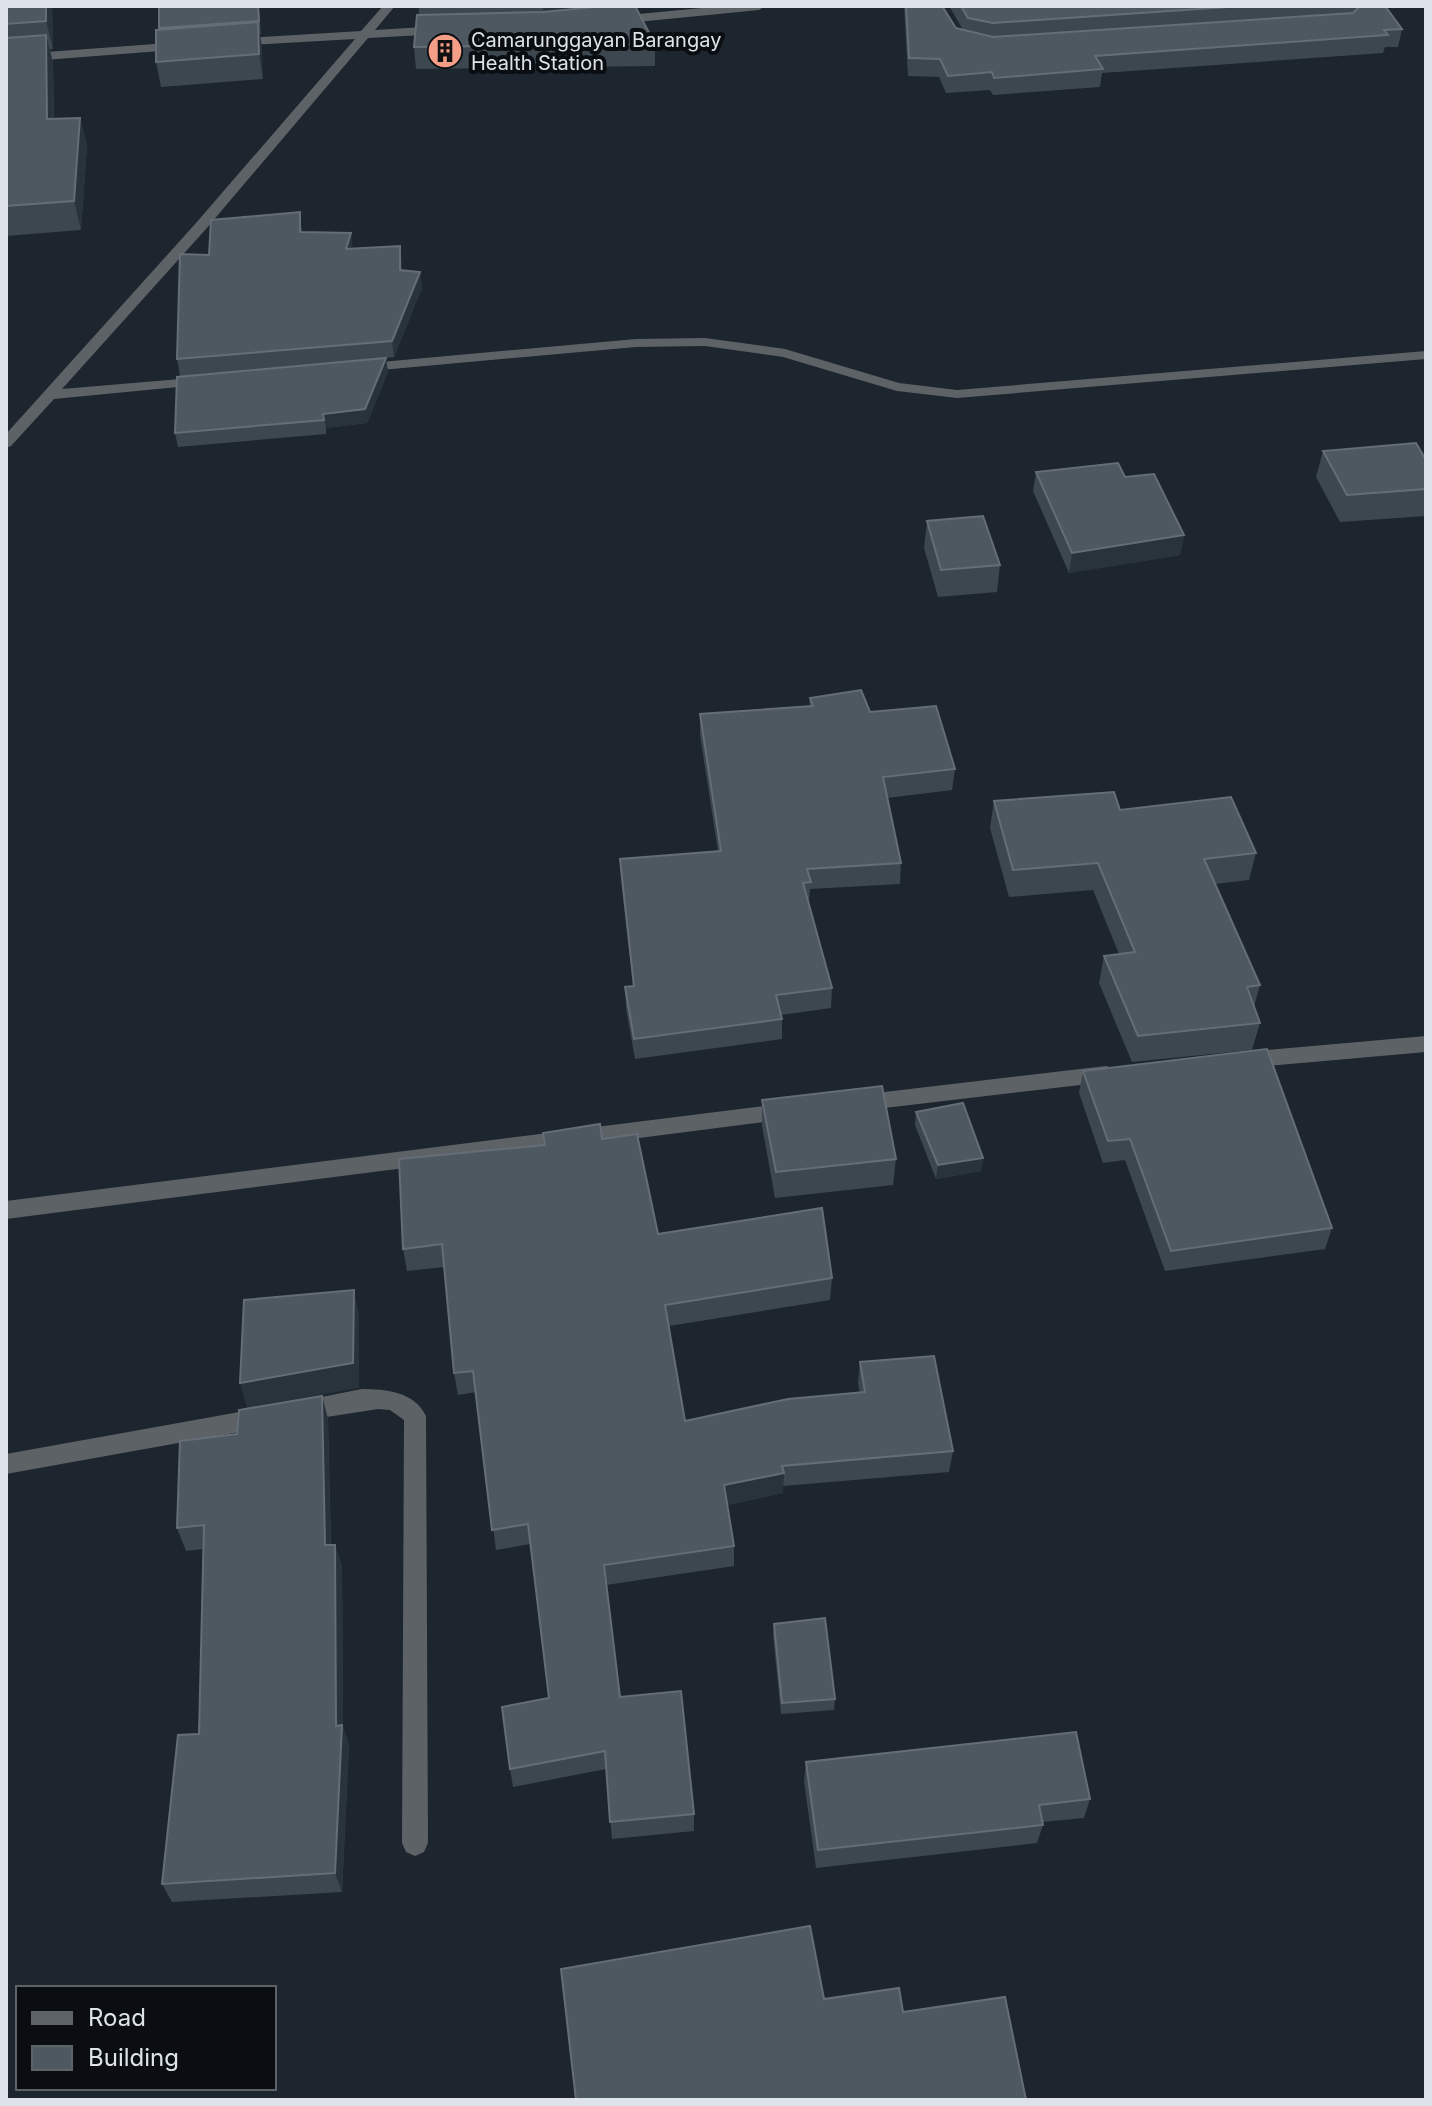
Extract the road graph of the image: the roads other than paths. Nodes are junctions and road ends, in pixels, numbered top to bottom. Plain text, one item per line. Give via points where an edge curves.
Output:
1 (389, 6) edge
2 (759, 6) edge
3 (604, 21) edge
4 (454, 30) edge
5 (364, 33) junction
6 (224, 43) edge
7 (193, 45) edge
8 (6, 59) edge
9 (1426, 355) edge
10 (335, 370) edge
11 (224, 380) edge
12 (50, 395) junction
13 (6, 443) edge
14 (1426, 1044) edge
15 (1230, 1061) edge
16 (1125, 1072) edge
17 (840, 1105) edge
18 (808, 1108) edge
19 (6, 1210) edge
20 (6, 1464) edge
21 (415, 1843) dead end

1 - 5 street
2 - 3 street
4 - 5 street
5 - 6 street
5 - 12 street
7 - 8 street
9 - 10 street via 957,394 897,387 785,353 705,342 636,343
11 - 12 street
12 - 13 street
14 - 15 street
16 - 17 street
18 - 19 street
20 - 21 street via 362,1400 408,1406 415,1416 417,1457

